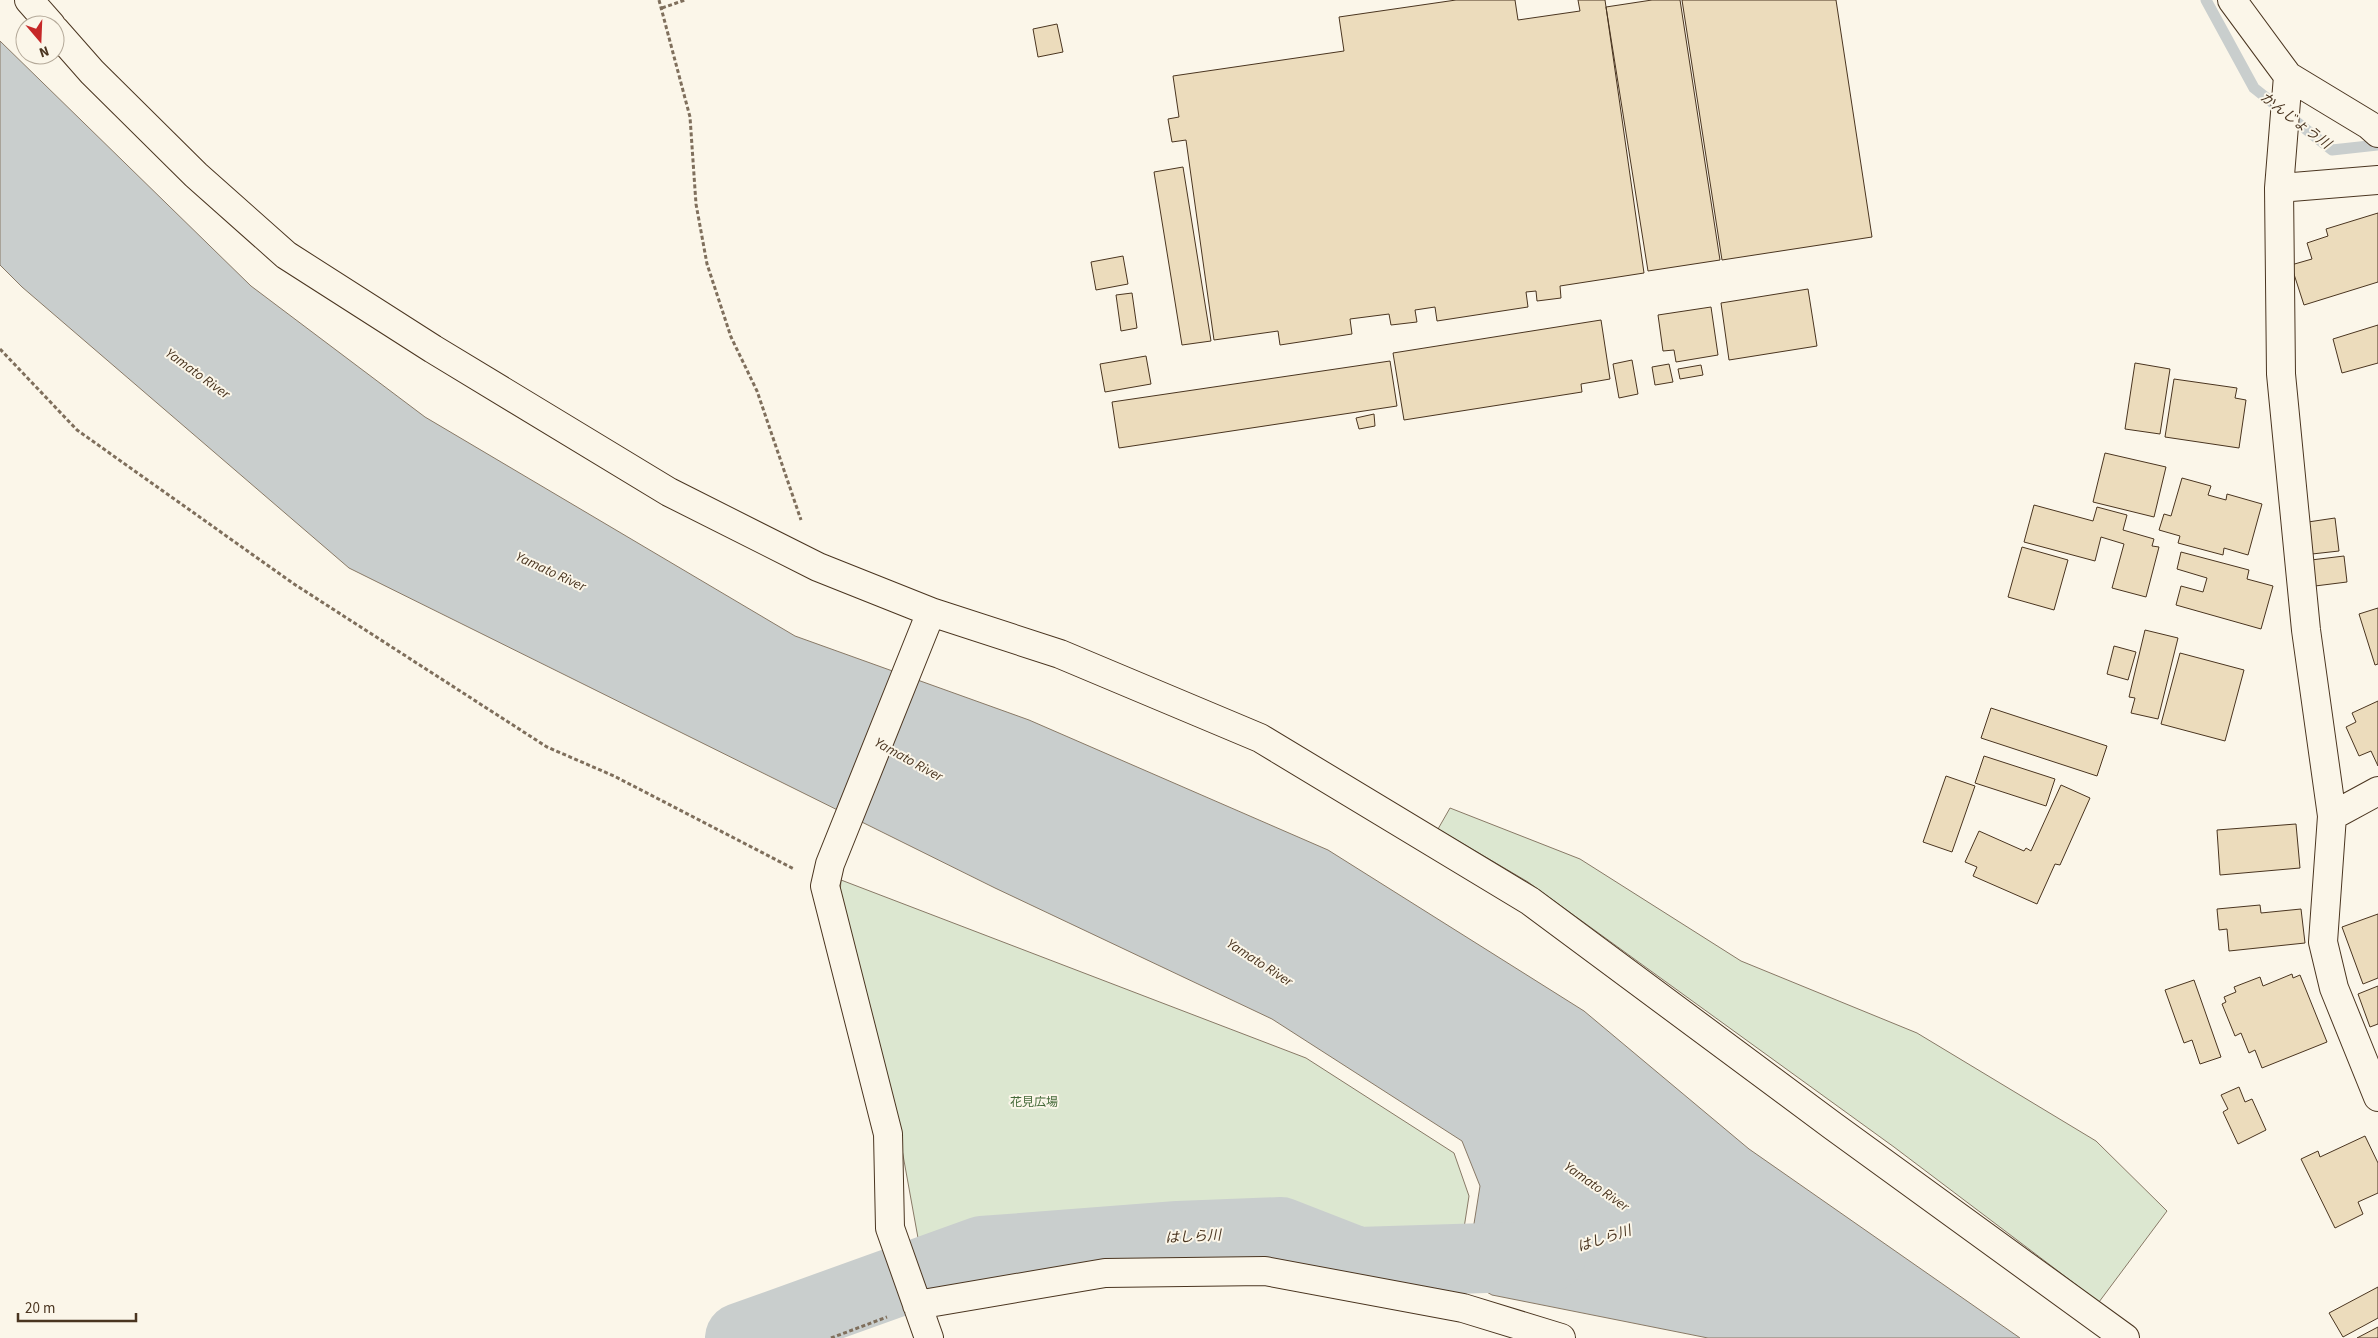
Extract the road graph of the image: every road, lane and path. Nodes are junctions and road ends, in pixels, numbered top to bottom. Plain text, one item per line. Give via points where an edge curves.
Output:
1 (29, 0) edge
2 (659, 0) edge
3 (685, 0) edge
4 (2232, 0) edge
5 (662, 8) junction
6 (42, 15) edge
7 (65, 41) edge
8 (2288, 76) junction
9 (2375, 126) edge
10 (2378, 180) edge
11 (2280, 188) junction
12 (0, 349) edge
13 (818, 567) junction
14 (928, 620) junction
15 (2378, 791) edge
16 (2332, 816) junction
17 (828, 875) junction
18 (2378, 1097) edge
19 (917, 1305) junction
20 (832, 1338) edge
21 (929, 1338) edge
22 (1561, 1338) edge
23 (2125, 1338) edge

1 - 6 street
2 - 5 path
3 - 5 path
4 - 8 street
5 - 13 path via 690,117 696,204 707,264 731,338 757,391
7 - 13 street via 196,175 286,255 433,349 669,492
8 - 9 street
8 - 11 street
10 - 11 street
11 - 16 street via 2281,374 2306,630
12 - 17 path via 77,430 294,584 547,747
13 - 14 street
14 - 17 street
14 - 23 street via 1060,654 1260,738 1513,891
15 - 16 street
16 - 18 street via 2323,942 2334,988
17 - 19 street via 888,1134 890,1228
19 - 20 path
19 - 21 street
19 - 22 street via 1105,1273 1266,1271 1463,1308

